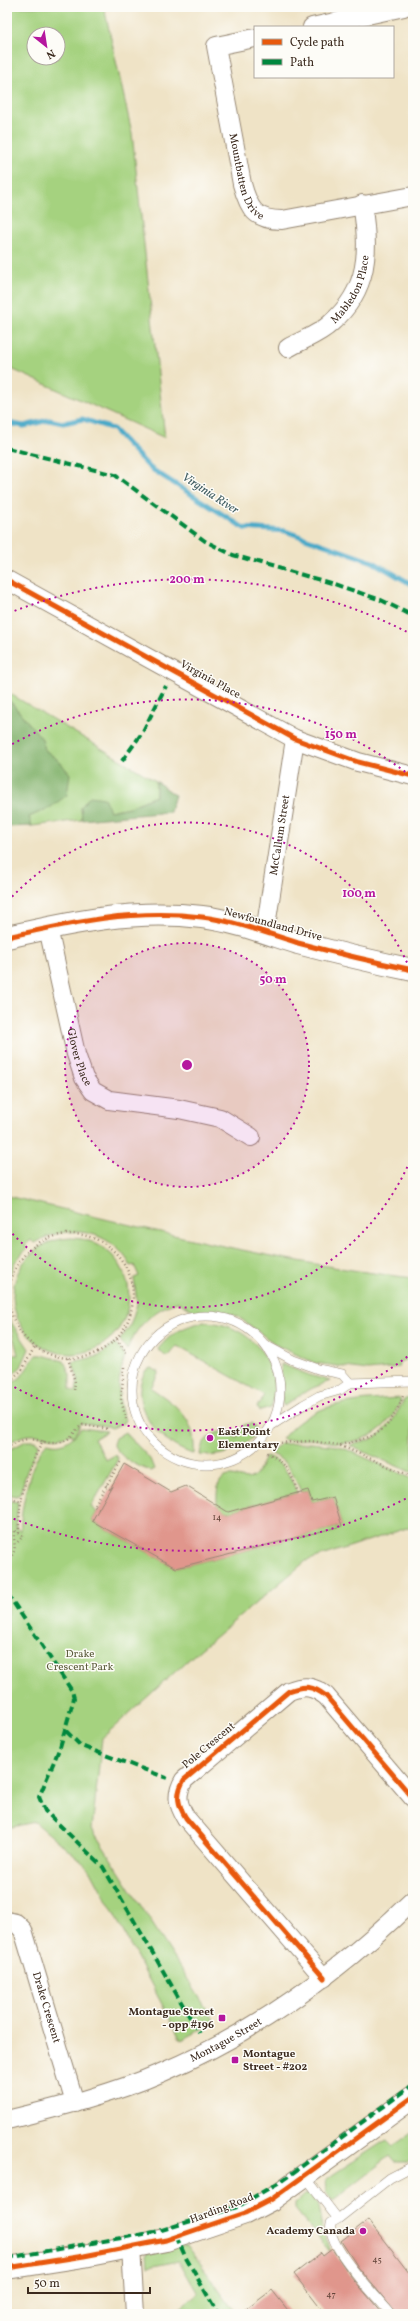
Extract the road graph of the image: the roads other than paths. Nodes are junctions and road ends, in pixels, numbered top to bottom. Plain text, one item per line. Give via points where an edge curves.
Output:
1 (397, 8) edge
2 (316, 26) edge
3 (254, 38) edge
4 (413, 196) edge
5 (362, 204) junction
6 (288, 348) dead end
7 (7, 580) edge
8 (295, 739) junction
9 (413, 776) edge
10 (48, 928) junction
11 (266, 932) junction
12 (7, 937) edge
13 (413, 970) edge
14 (251, 1137) dead end
15 (265, 1345) junction
16 (413, 1381) edge
17 (350, 1383) junction
18 (272, 1425) junction
19 (413, 1798) edge
20 (413, 1900) edge
21 (7, 1920) edge
22 (324, 1978) junction
23 (413, 2097) edge
24 (75, 2103) junction
25 (7, 2120) edge
26 (413, 2166) edge
27 (304, 2175) junction
28 (338, 2219) junction
29 (130, 2247) junction
30 (7, 2268) edge
31 (135, 2314) edge
32 (391, 2314) edge

1 - 2 street
3 - 5 street, Mountbatten Drive via 216,46 248,204 253,211 266,219 282,220
4 - 5 street, Mountbatten Drive
5 - 6 street, Mabledon Place via 367,244 366,262 359,287 331,324
7 - 8 street, Virginia Place
8 - 9 street, Virginia Place via 358,762
8 - 11 street, McCallum Street
10 - 11 street, Newfoundland Drive via 124,915 173,915 203,917
10 - 12 street, Newfoundland Drive
10 - 14 street, Glover Place via 76,1054 84,1078 93,1091 109,1100 179,1109 220,1118
11 - 13 street, Newfoundland Drive via 335,952
15 - 17 lane via 293,1360 342,1374
15 - 18 lane via 275,1365 278,1383 278,1400
15 - 18 lane via 252,1330 233,1319 194,1316 172,1325 154,1339 137,1368 132,1399 134,1414 142,1430 165,1452 175,1457 218,1464 232,1460 258,1445
16 - 17 lane
17 - 18 lane via 340,1390 319,1396
19 - 22 street, Pole Crescent via 326,1696 316,1688 303,1686 289,1691 184,1780 179,1788 177,1797 186,1818
20 - 22 street, Montague Street via 374,1937
21 - 24 street, Drake Crescent via 16,1923 23,1930
22 - 24 street, Montague Street via 283,2007 207,2051 136,2083
23 - 27 street, Harding Road
24 - 25 street, Montague Street
26 - 28 lane via 390,2178
27 - 28 lane
27 - 29 street, Harding Road via 272,2199 245,2213 166,2240
28 - 32 lane via 330,2228 339,2250
29 - 30 street, Harding Road
29 - 31 street

